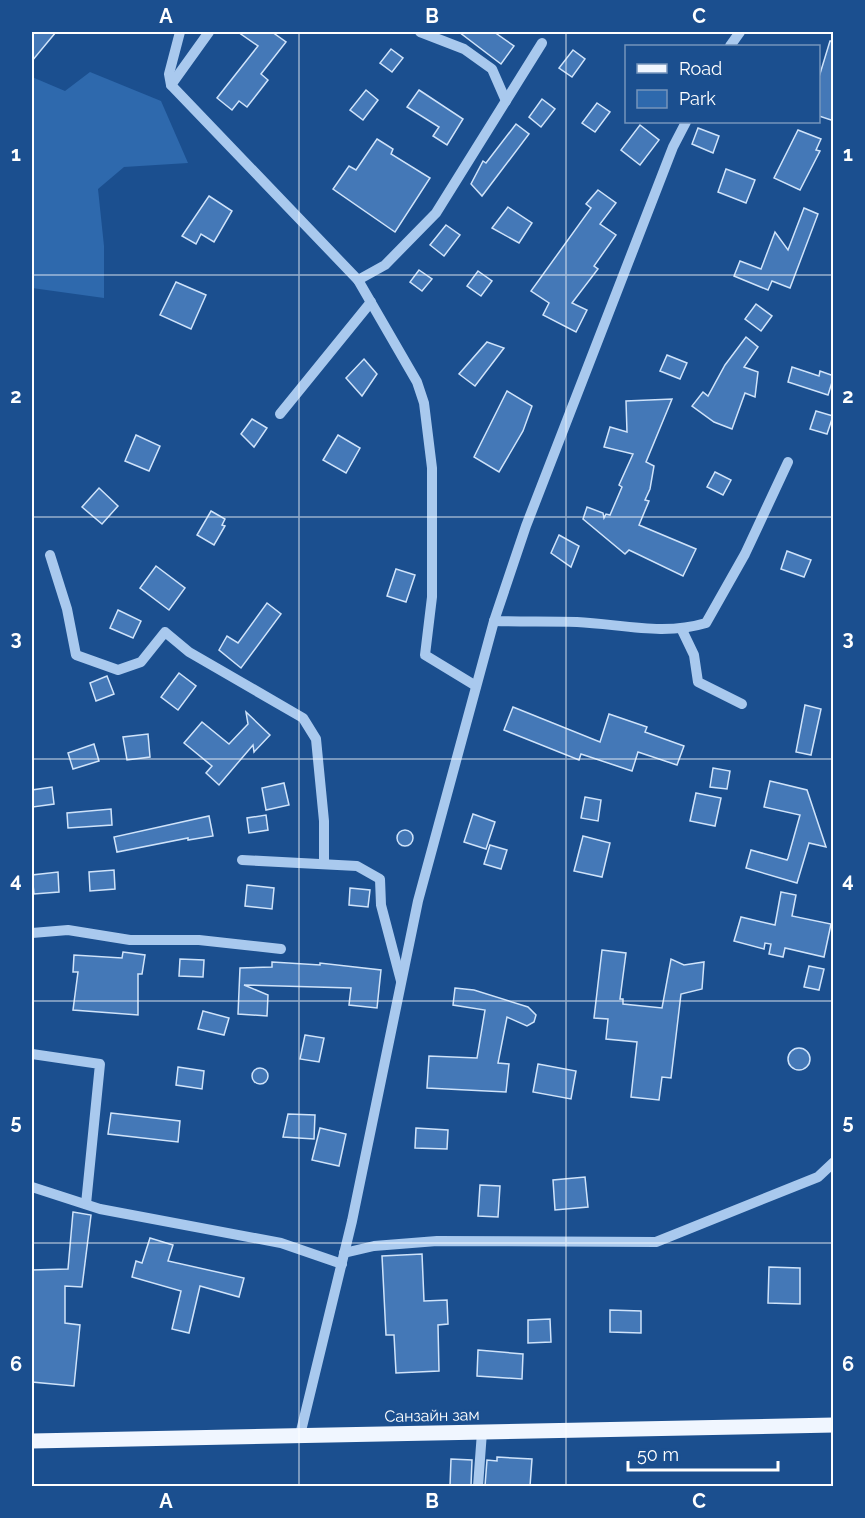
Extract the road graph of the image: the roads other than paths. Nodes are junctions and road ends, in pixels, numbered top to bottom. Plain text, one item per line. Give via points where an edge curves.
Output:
1 (180, 32) edge
2 (209, 32) edge
3 (420, 32) edge
4 (740, 32) edge
5 (542, 43) dead end
6 (731, 45) edge
7 (171, 85) junction
8 (506, 101) junction
9 (685, 123) edge
10 (358, 280) junction
11 (371, 302) junction
12 (280, 414) dead end
13 (788, 462) dead end
14 (50, 555) dead end
15 (494, 621) junction
16 (682, 630) junction
17 (476, 686) junction
18 (742, 704) dead end
19 (242, 860) dead end
20 (324, 863) junction
21 (32, 933) edge
22 (281, 949) dead end
23 (401, 983) junction
24 (32, 1054) edge
25 (834, 1162) edge
26 (32, 1188) edge
27 (87, 1204) junction
28 (344, 1253) junction
29 (342, 1264) junction
30 (834, 1425) edge
31 (482, 1432) junction
32 (300, 1435) junction
33 (32, 1441) edge
34 (478, 1486) edge

1 - 7 street via 169,74
2 - 7 street
3 - 8 street via 464,49 492,69
4 - 6 street
5 - 8 street
7 - 10 street
8 - 10 street via 436,213 385,265
9 - 15 street via 535,504
10 - 11 street
11 - 12 street
11 - 17 street via 417,382 424,403 432,468 432,597 425,655
13 - 16 street via 745,554 706,623
14 - 20 street via 76,655 118,670 141,662 165,633 189,652 303,718 316,739
15 - 16 street via 579,622 628,629
15 - 17 street
16 - 18 street via 694,655 698,682
17 - 23 street via 418,901
19 - 20 street
20 - 23 street via 357,866 380,879 381,905
21 - 22 street via 68,930 130,940 199,940
23 - 28 street
24 - 27 street via 100,1064
25 - 28 street via 818,1177 656,1242 436,1240
26 - 27 street
27 - 29 street via 281,1243
28 - 29 street
29 - 32 street
30 - 31 main road, Санзайн зам
31 - 32 main road, Санзайн зам
31 - 34 street
32 - 33 main road, Санзайн зам

